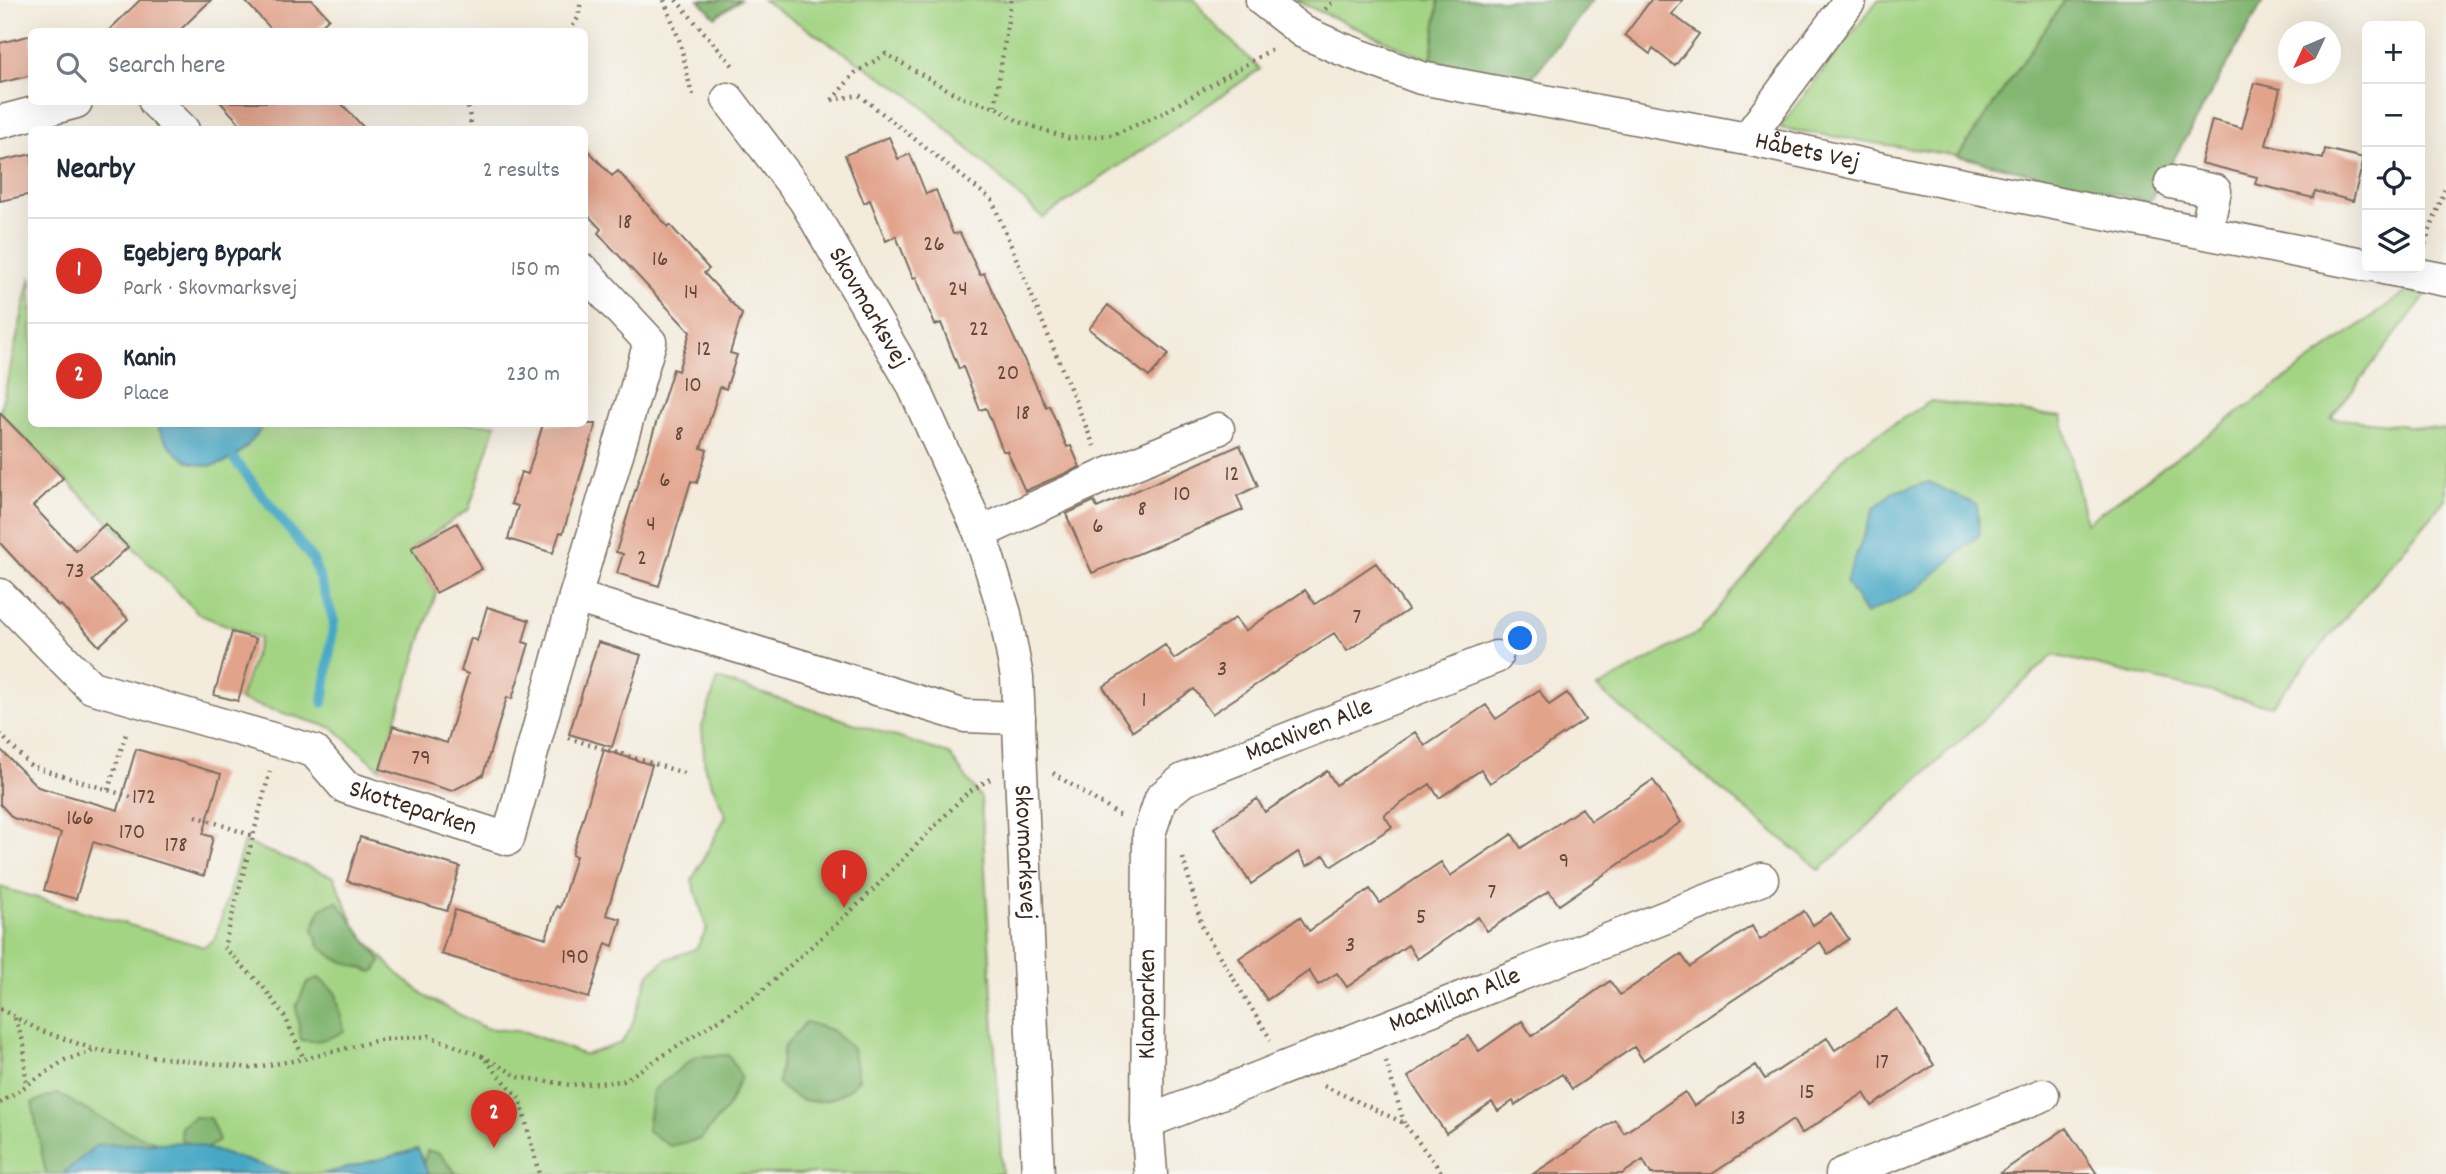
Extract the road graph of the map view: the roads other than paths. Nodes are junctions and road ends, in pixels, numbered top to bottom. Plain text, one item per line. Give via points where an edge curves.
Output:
1 (1262, 0) edge
2 (1850, 0) edge
3 (714, 104) road end
4 (65, 105) edge
5 (158, 105) edge
6 (0, 122) edge
7 (179, 126) edge
8 (1746, 139) junction
9 (2171, 182) dead end
10 (2206, 233) junction
11 (2362, 264) edge
12 (2410, 273) edge
13 (588, 275) edge
14 (2446, 280) edge
15 (1218, 429) dead end
16 (980, 533) junction
17 (0, 595) edge
18 (575, 597) junction
19 (1496, 657) dead end
20 (1019, 718) junction
21 (1149, 834) joint
22 (1762, 879) dead end
23 (2043, 1095) dead end
24 (1147, 1122) junction
25 (1038, 1174) edge
26 (1151, 1174) edge
27 (1842, 1174) edge

1 - 8 street, Håbets Vej via 1303,32 1421,78
2 - 8 street
3 - 16 street, Skovmarksvej via 804,199 912,383
4 - 6 street
5 - 7 street
8 - 10 street, Håbets Vej
9 - 10 street via 2215,191
10 - 11 street, Håbets Vej
12 - 14 street
13 - 18 street, Skotteparken via 650,342
15 - 16 street
16 - 20 street, Skovmarksvej via 1005,614
17 - 18 street, Skotteparken via 91,687 314,751 345,787 508,839
18 - 20 street via 965,716
19 - 21 street, MacNiven Alle via 1183,780 1161,798
20 - 25 street, Skovmarksvej
21 - 24 street, Klanparken
22 - 24 street, MacMillan Alle
23 - 27 street
24 - 26 street, Klanparken

